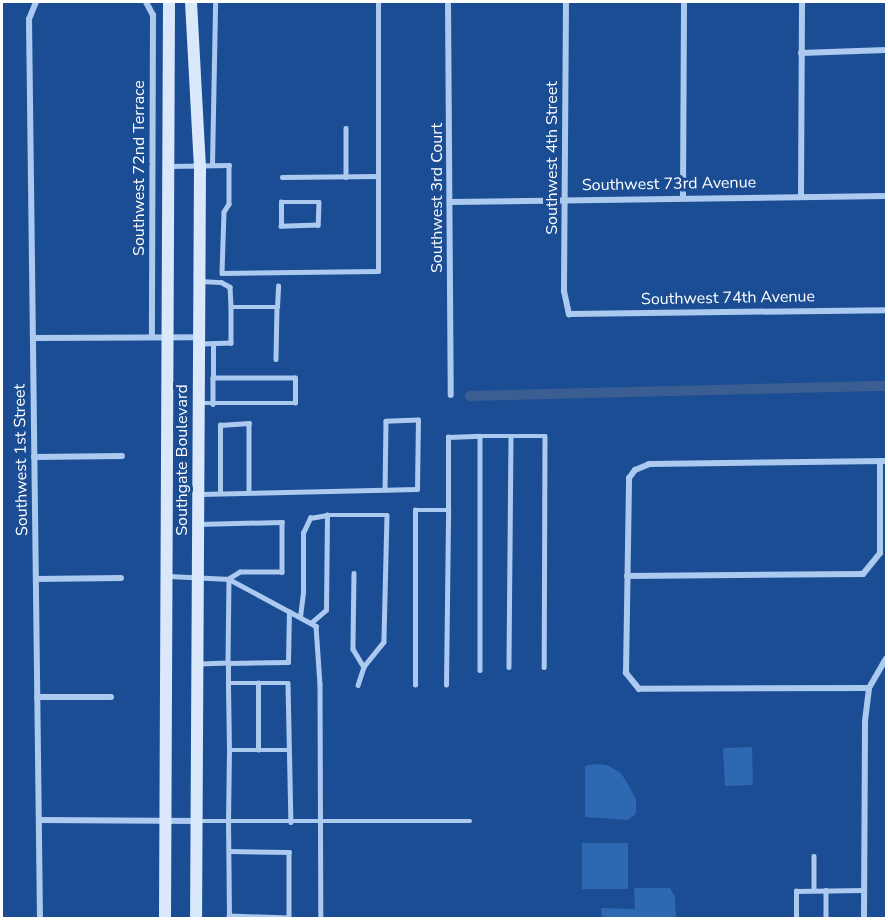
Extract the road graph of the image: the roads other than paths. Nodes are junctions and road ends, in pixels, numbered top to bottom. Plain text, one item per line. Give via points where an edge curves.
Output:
1 (35, 2) edge
2 (146, 2) edge
3 (169, 2) edge
4 (191, 2) edge
5 (215, 2) edge
6 (378, 2) edge
7 (448, 2) edge
8 (566, 2) edge
9 (684, 2) edge
10 (802, 2) edge
11 (886, 50) edge
12 (801, 53) junction
13 (346, 128) dead end
14 (167, 166) junction
15 (206, 166) junction
16 (378, 176) junction
17 (282, 177) dead end
18 (346, 177) junction
19 (801, 196) junction
20 (886, 196) edge
21 (683, 197) junction
22 (566, 199) junction
23 (281, 202) joint
24 (452, 202) junction
25 (222, 273) junction
26 (199, 281) junction
27 (221, 282) junction
28 (278, 286) dead end
29 (231, 307) junction
30 (278, 307) junction
31 (886, 310) edge
32 (569, 314) joint
33 (152, 337) junction
34 (33, 338) junction
35 (167, 338) junction
36 (199, 341) junction
37 (213, 344) junction
38 (276, 359) dead end
39 (213, 378) junction
40 (451, 395) dead end
41 (199, 403) junction
42 (213, 404) junction
43 (480, 436) junction
44 (512, 436) junction
45 (122, 456) dead end
46 (34, 457) junction
47 (883, 461) edge
48 (385, 489) junction
49 (249, 492) junction
50 (220, 493) junction
51 (198, 494) junction
52 (448, 510) junction
53 (327, 515) junction
54 (198, 524) junction
55 (354, 573) dead end
56 (166, 576) junction
57 (627, 576) junction
58 (198, 577) junction
59 (36, 579) junction
60 (121, 579) dead end
61 (229, 579) junction
62 (289, 612) junction
63 (300, 617) junction
64 (312, 622) junction
65 (886, 659) edge
66 (228, 663) junction
67 (198, 664) junction
68 (364, 667) junction
69 (509, 667) dead end
70 (544, 667) dead end
71 (480, 670) dead end
72 (228, 683) junction
73 (258, 683) junction
74 (358, 685) dead end
75 (415, 685) dead end
76 (446, 685) dead end
77 (869, 688) junction
78 (37, 697) junction
79 (111, 697) dead end
80 (229, 750) junction
81 (258, 750) junction
82 (289, 750) junction
83 (39, 820) junction
84 (166, 821) junction
85 (197, 821) junction
86 (322, 821) junction
87 (470, 821) dead end
88 (228, 822) junction
89 (291, 822) junction
90 (229, 851) junction
91 (814, 856) dead end
92 (814, 890) junction
93 (826, 890) junction
94 (864, 890) junction
95 (40, 918) edge
96 (165, 918) edge
97 (196, 918) edge
98 (321, 918) edge
99 (796, 918) edge
100 (826, 918) edge
101 (864, 918) edge

1 - 34 street, Southwest 1st Street via 29,19
2 - 33 street, Southwest 72nd Terrace via 153,15
3 - 14 main road, Southgate Boulevard
4 - 15 main road, Southgate Boulevard
5 - 15 lane
6 - 16 lane
7 - 24 street, Southwest 3rd Court
8 - 22 street, Southwest 4th Street
9 - 21 street
10 - 12 street
11 - 12 street
12 - 19 street
13 - 18 lane
14 - 15 lane
14 - 35 main road, Southgate Boulevard
15 - 25 lane via 229,165
15 - 26 main road, Southgate Boulevard
16 - 18 lane
16 - 25 lane via 378,271
17 - 18 lane
19 - 20 street, Southwest 73rd Avenue
19 - 21 street, Southwest 73rd Avenue
21 - 22 street, Southwest 73rd Avenue
22 - 24 street, Southwest 73rd Avenue
22 - 32 street, Southwest 4th Street via 564,291
23 - 23 lane via 281,226 318,225 319,202
24 - 40 street, Southwest 3rd Court
25 - 27 lane
26 - 27 lane
26 - 36 main road, Southgate Boulevard
27 - 29 lane via 230,287
28 - 30 lane
29 - 30 lane
29 - 37 lane via 231,343
30 - 38 lane
31 - 32 street, Southwest 74th Avenue
33 - 34 street
33 - 35 street
34 - 46 street, Southwest 1st Street
35 - 36 street
35 - 56 main road, Southgate Boulevard
36 - 37 lane
36 - 41 main road, Southgate Boulevard
37 - 39 lane
39 - 42 lane
39 - 42 lane via 295,378 295,403
41 - 42 lane
41 - 51 main road, Southgate Boulevard
43 - 44 lane
43 - 52 lane via 448,437
43 - 71 lane
44 - 69 lane
44 - 70 lane via 545,436
45 - 46 street
46 - 59 street, Southwest 1st Street
47 - 57 street via 880,553 863,574
47 - 57 street via 649,464 635,470 629,478
48 - 48 lane via 417,489 418,420 386,421
48 - 49 lane
49 - 50 lane
49 - 50 lane via 249,423 220,425
50 - 51 lane
51 - 54 main road, Southgate Boulevard
52 - 75 lane via 415,510
52 - 76 lane
53 - 63 lane via 310,518 303,533
53 - 64 lane via 326,610
53 - 68 lane via 387,515 384,642
54 - 58 main road, Southgate Boulevard
54 - 61 lane via 282,522 282,572 240,572
55 - 68 lane via 353,649
56 - 58 lane
56 - 84 main road, Southgate Boulevard
57 - 77 street via 626,674 639,689
58 - 61 lane
58 - 67 main road, Southgate Boulevard
59 - 60 street
59 - 78 street, Southwest 1st Street
61 - 62 lane
61 - 66 lane
62 - 63 lane
62 - 66 lane via 288,662
63 - 64 lane
64 - 86 lane via 318,632
65 - 77 street
66 - 67 lane
66 - 72 lane
67 - 85 main road, Southgate Boulevard
68 - 74 lane
72 - 73 lane
72 - 80 lane
73 - 81 lane
73 - 82 lane via 288,683
77 - 94 street via 865,721
78 - 79 street
78 - 83 street, Southwest 1st Street
80 - 81 lane
80 - 88 lane
81 - 82 lane
82 - 89 lane
83 - 84 street
83 - 95 street, Southwest 1st Street
84 - 85 street
84 - 96 main road, Southgate Boulevard
85 - 88 lane
85 - 97 main road, Southgate Boulevard
86 - 87 lane
86 - 89 lane
86 - 98 lane
88 - 89 lane
88 - 90 lane
90 - 90 lane via 229,916 289,918 289,852
91 - 92 lane
92 - 93 lane
92 - 99 lane via 796,891
93 - 94 lane
93 - 100 lane
94 - 101 street

